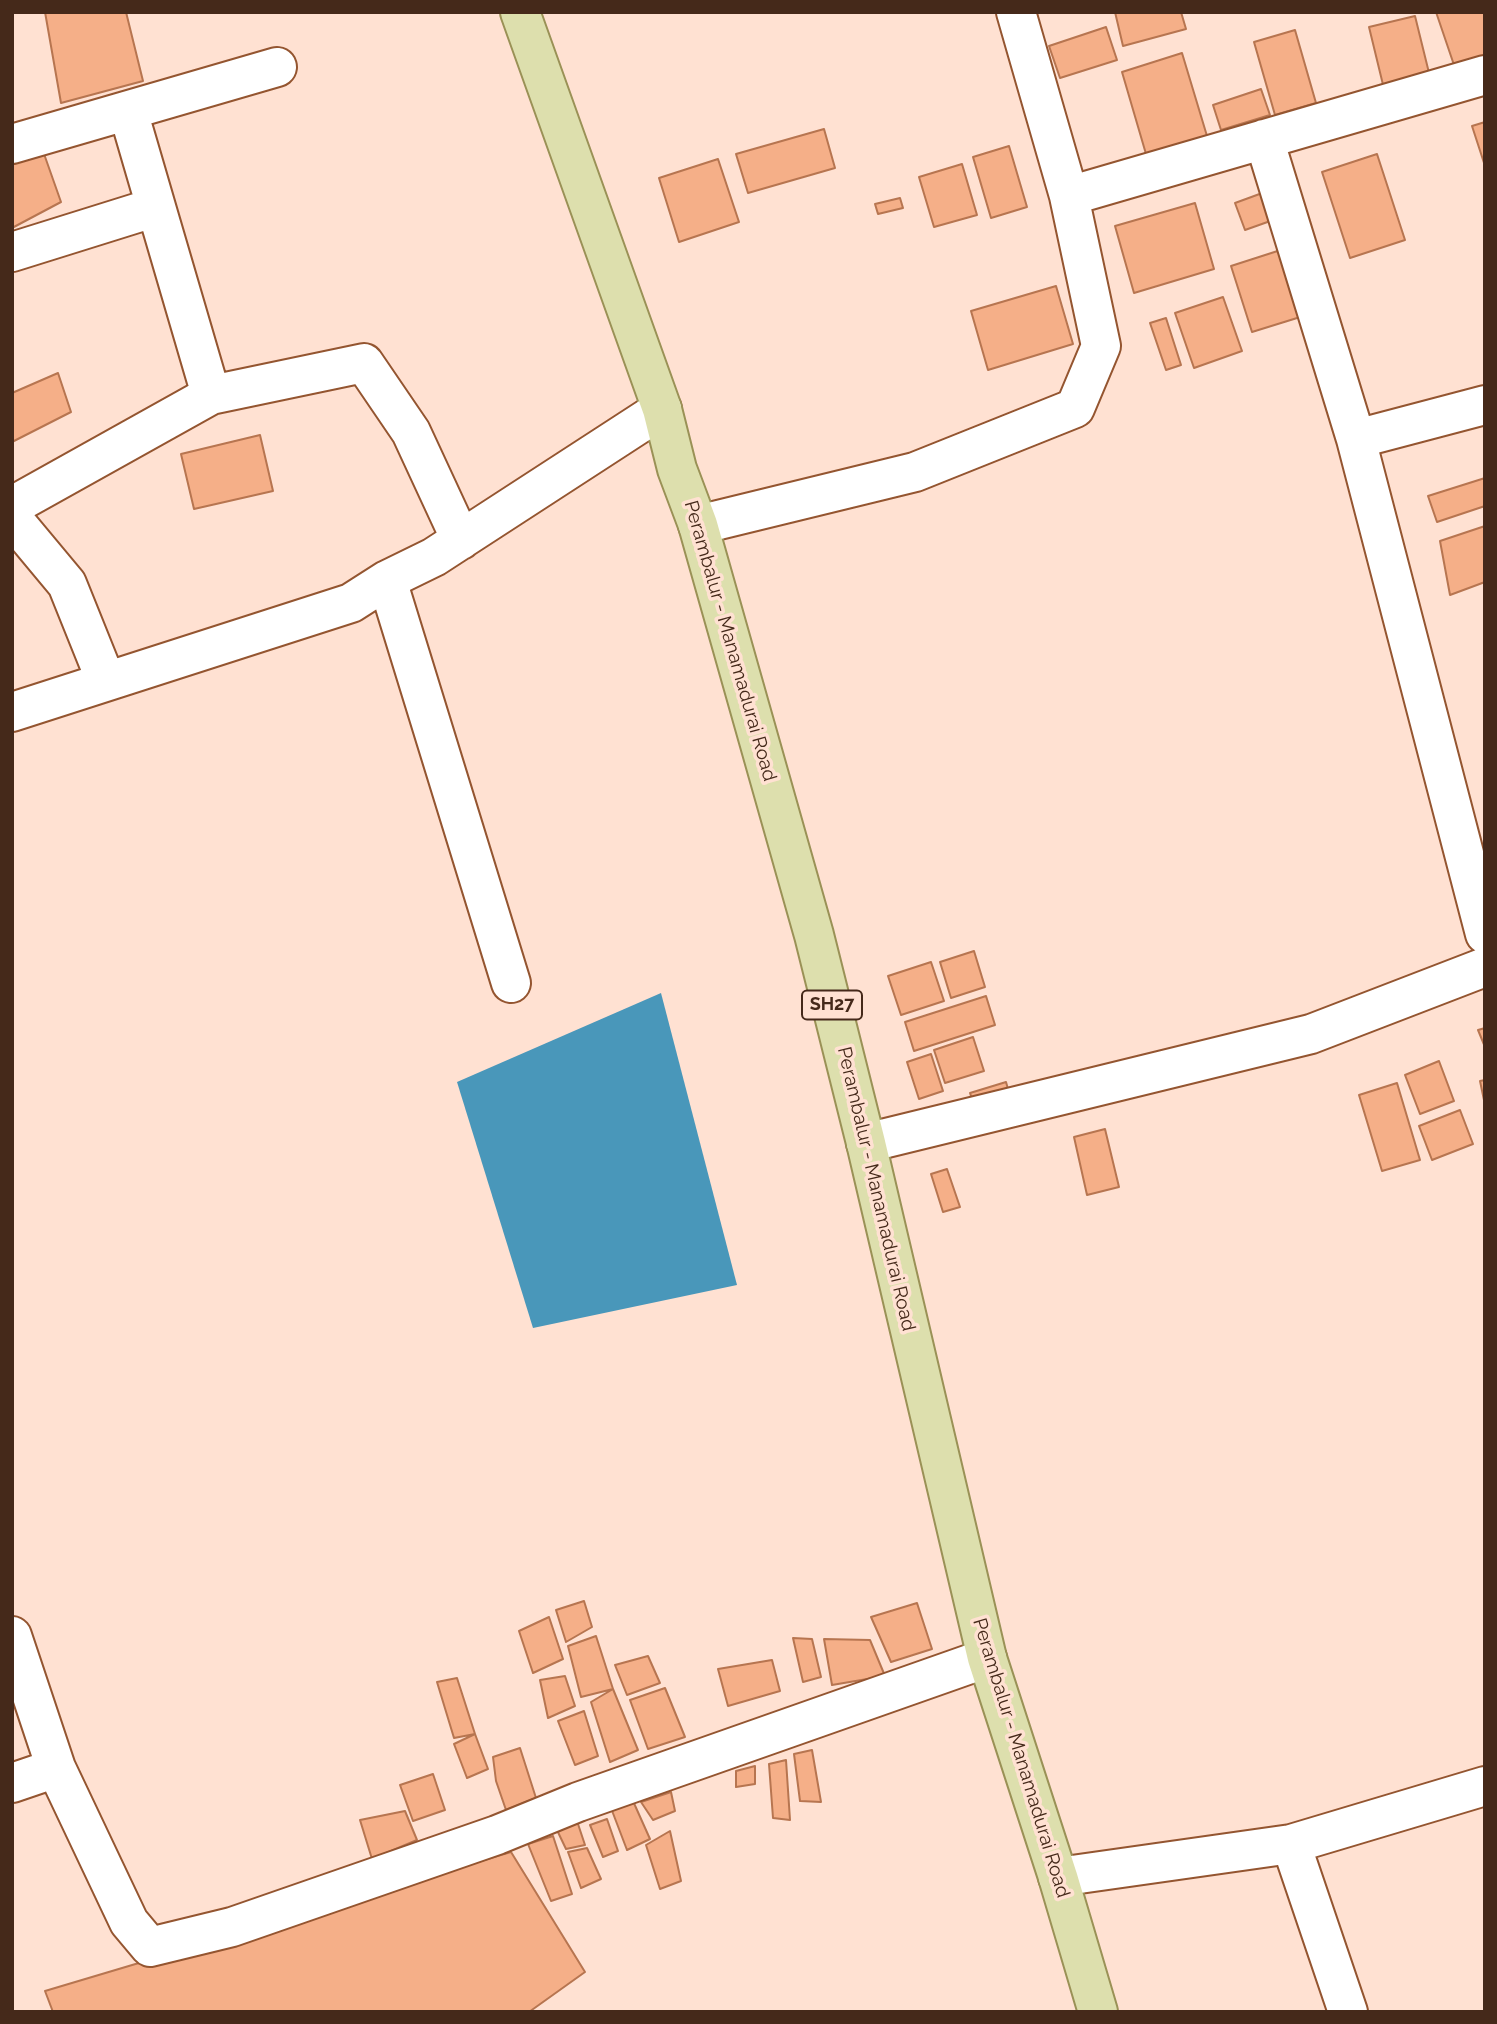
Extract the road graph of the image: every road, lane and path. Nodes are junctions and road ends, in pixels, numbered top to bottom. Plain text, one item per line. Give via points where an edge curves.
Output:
1 (520, 12) edge
2 (1016, 12) edge
3 (277, 67) dead end
4 (1485, 75) edge
5 (128, 111) junction
6 (1264, 139) junction
7 (12, 144) edge
8 (1069, 196) junction
9 (156, 206) junction
10 (12, 252) edge
11 (211, 395) junction
12 (1485, 405) edge
13 (662, 409) junction
14 (1356, 439) junction
15 (12, 506) edge
16 (12, 518) edge
17 (698, 525) junction
18 (461, 540) junction
19 (387, 580) junction
20 (106, 681) junction
21 (12, 712) edge
22 (1485, 934) edge
23 (1485, 967) edge
24 (511, 982) dead end
25 (866, 1143) junction
26 (12, 1636) edge
27 (987, 1658) junction
28 (55, 1768) junction
29 (12, 1783) edge
30 (1485, 1786) edge
31 (1291, 1844) junction
32 (1058, 1877) junction
33 (1098, 2012) edge
34 (1348, 2012) edge

1 - 13 main road, Perambalur - Manamadurai Road / SH27
2 - 8 street
3 - 5 street
4 - 6 street
5 - 7 street
5 - 9 street
6 - 8 street
6 - 14 street
8 - 17 street via 1101,346 1075,408 915,472
9 - 10 street
9 - 11 street
11 - 15 street
11 - 18 street via 364,363 411,432
12 - 14 street
13 - 17 main road, Perambalur - Manamadurai Road / SH27
13 - 18 street
14 - 22 street
16 - 20 street via 67,584
17 - 25 main road, Perambalur - Manamadurai Road / SH27 via 814,935
18 - 19 street
19 - 20 street via 351,603
19 - 24 street
20 - 21 street
23 - 25 street via 1311,1034
25 - 27 main road, Perambalur - Manamadurai Road / SH27
26 - 28 street
27 - 28 street via 232,1927 150,1947 130,1922
27 - 32 main road, Perambalur - Manamadurai Road / SH27
28 - 29 street
30 - 31 street
31 - 32 street
31 - 34 street
32 - 33 main road, Perambalur - Manamadurai Road / SH27

